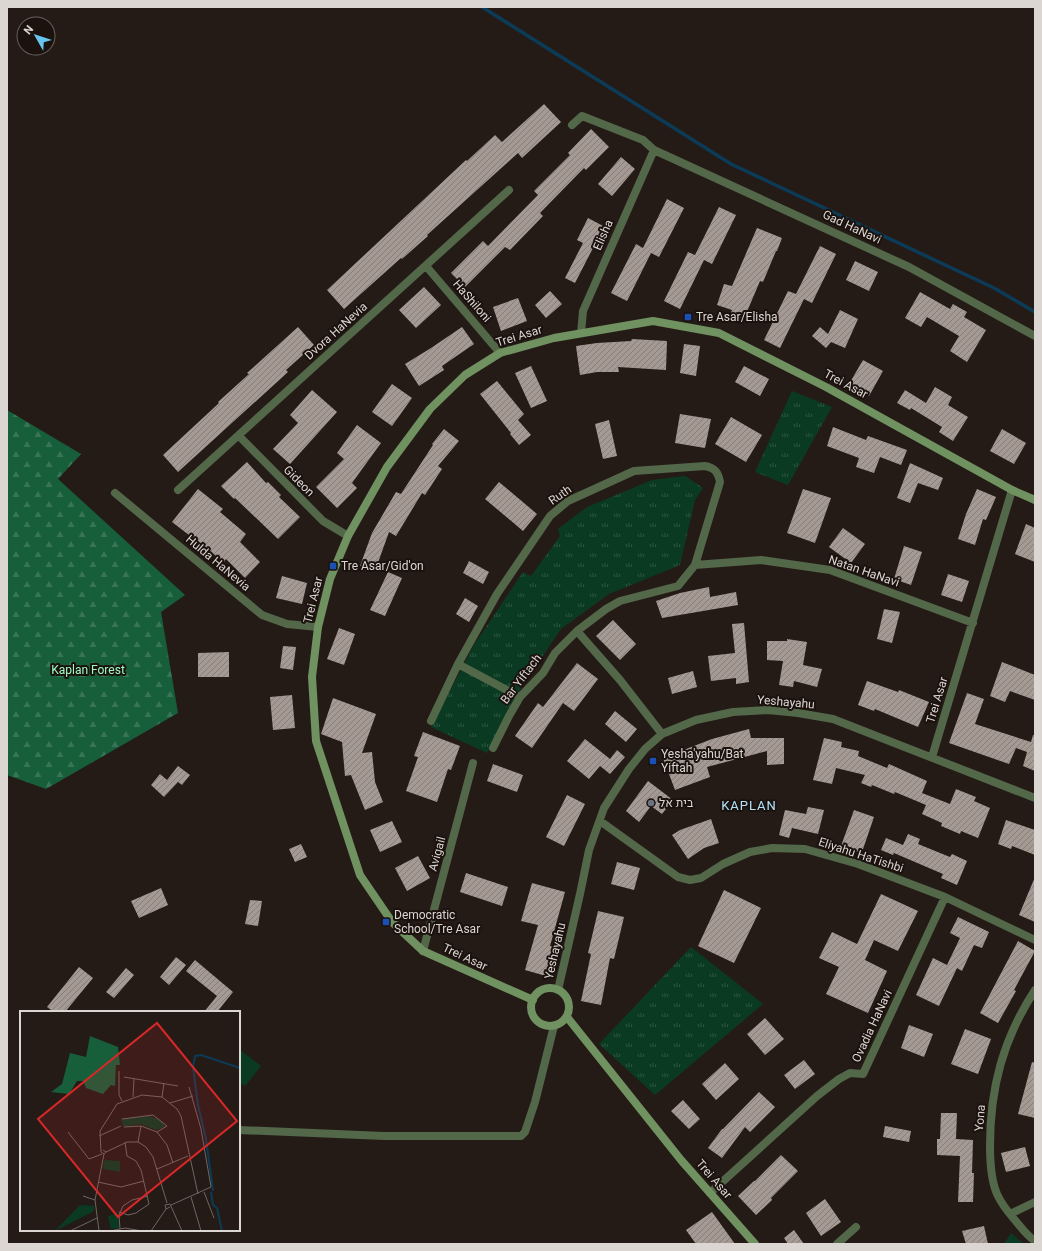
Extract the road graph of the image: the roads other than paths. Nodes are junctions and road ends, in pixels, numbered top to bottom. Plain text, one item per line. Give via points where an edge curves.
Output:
1 (572, 126) dead end
2 (654, 150) junction
3 (509, 190) dead end
4 (426, 266) junction
5 (581, 332) junction
6 (1035, 336) edge
7 (500, 353) junction
8 (238, 436) junction
9 (178, 490) dead end
10 (1012, 490) junction
11 (115, 493) dead end
12 (1035, 500) edge
13 (348, 536) junction
14 (695, 565) junction
15 (972, 623) junction
16 (318, 626) junction
17 (577, 631) junction
18 (458, 664) junction
19 (520, 697) junction
20 (431, 721) dead end
21 (662, 734) junction
22 (494, 748) dead end
23 (932, 757) junction
24 (473, 763) dead end
25 (1035, 798) edge
26 (600, 821) junction
27 (945, 897) junction
28 (1035, 940) edge
29 (423, 951) junction
30 (558, 990) junction
31 (1035, 990) edge
32 (532, 1000) junction
33 (567, 1016) junction
34 (554, 1026) junction
35 (240, 1130) edge
36 (710, 1193) junction
37 (1035, 1202) edge
38 (1010, 1214) junction
39 (856, 1227) dead end
40 (1035, 1241) edge
41 (755, 1244) edge
42 (837, 1244) edge

1 - 2 street, Gad HaNavi via 582,116 643,140
2 - 5 street, Elisha via 583,311
2 - 6 street, Gad HaNavi via 909,267
3 - 4 street, Dvora HaNevia
4 - 7 street, HaShiloni
4 - 8 street, Dvora HaNevia
5 - 7 street, Trei Asar
5 - 10 street, Trei Asar via 653,321 719,333 826,386
7 - 13 street, Trei Asar via 466,376 430,409 387,467
8 - 9 street, Dvora HaNevia
8 - 13 street, Gideon via 323,521
10 - 12 street
10 - 15 street, Trei Asar
11 - 16 street, Hulda HaNevia via 262,615 287,624
13 - 16 street, Trei Asar via 330,579
14 - 15 street, Natan HaNavi via 761,560 830,570
14 - 17 street, Bar Yiftach via 678,586 620,601
14 - 18 street, Ruth via 720,482 718,474 713,468 705,466 634,471 568,500 550,516 497,594
15 - 23 street, Trei Asar
16 - 29 street, Trei Asar via 312,677 316,741 360,874 392,922
17 - 19 street, Bar Yiftach via 555,653 543,673
17 - 21 street
18 - 19 street
18 - 20 street, Ruth
19 - 22 street, Bar Yiftach
21 - 23 street, Yeshayahu via 696,720 733,712 768,710 833,719
21 - 26 street, Yeshayahu via 645,749 629,769 604,808
23 - 25 street, Yeshayahu
24 - 29 street, Avigail
26 - 27 street, Eliyahu HaTishbi via 678,877 690,880 701,878 723,864 750,852 772,848 805,849 858,864
26 - 30 street, Yeshayahu via 589,850
27 - 28 street, Eliyahu HaTishbi
27 - 36 street, Ovadia HaNavi via 863,1074 850,1073 817,1096
29 - 32 street, Trei Asar
30 - 32 street via 545,989
30 - 33 street via 569,1004
31 - 38 street, Yona via 1012,1032 998,1072 990,1120 990,1164 997,1194
32 - 34 street via 531,1007 535,1019 546,1026
33 - 34 street
33 - 36 street, Trei Asar
34 - 35 street via 535,1102 525,1132 521,1136 384,1136
36 - 41 street, Trei Asar
37 - 38 street
38 - 40 street, Yona
39 - 42 street

